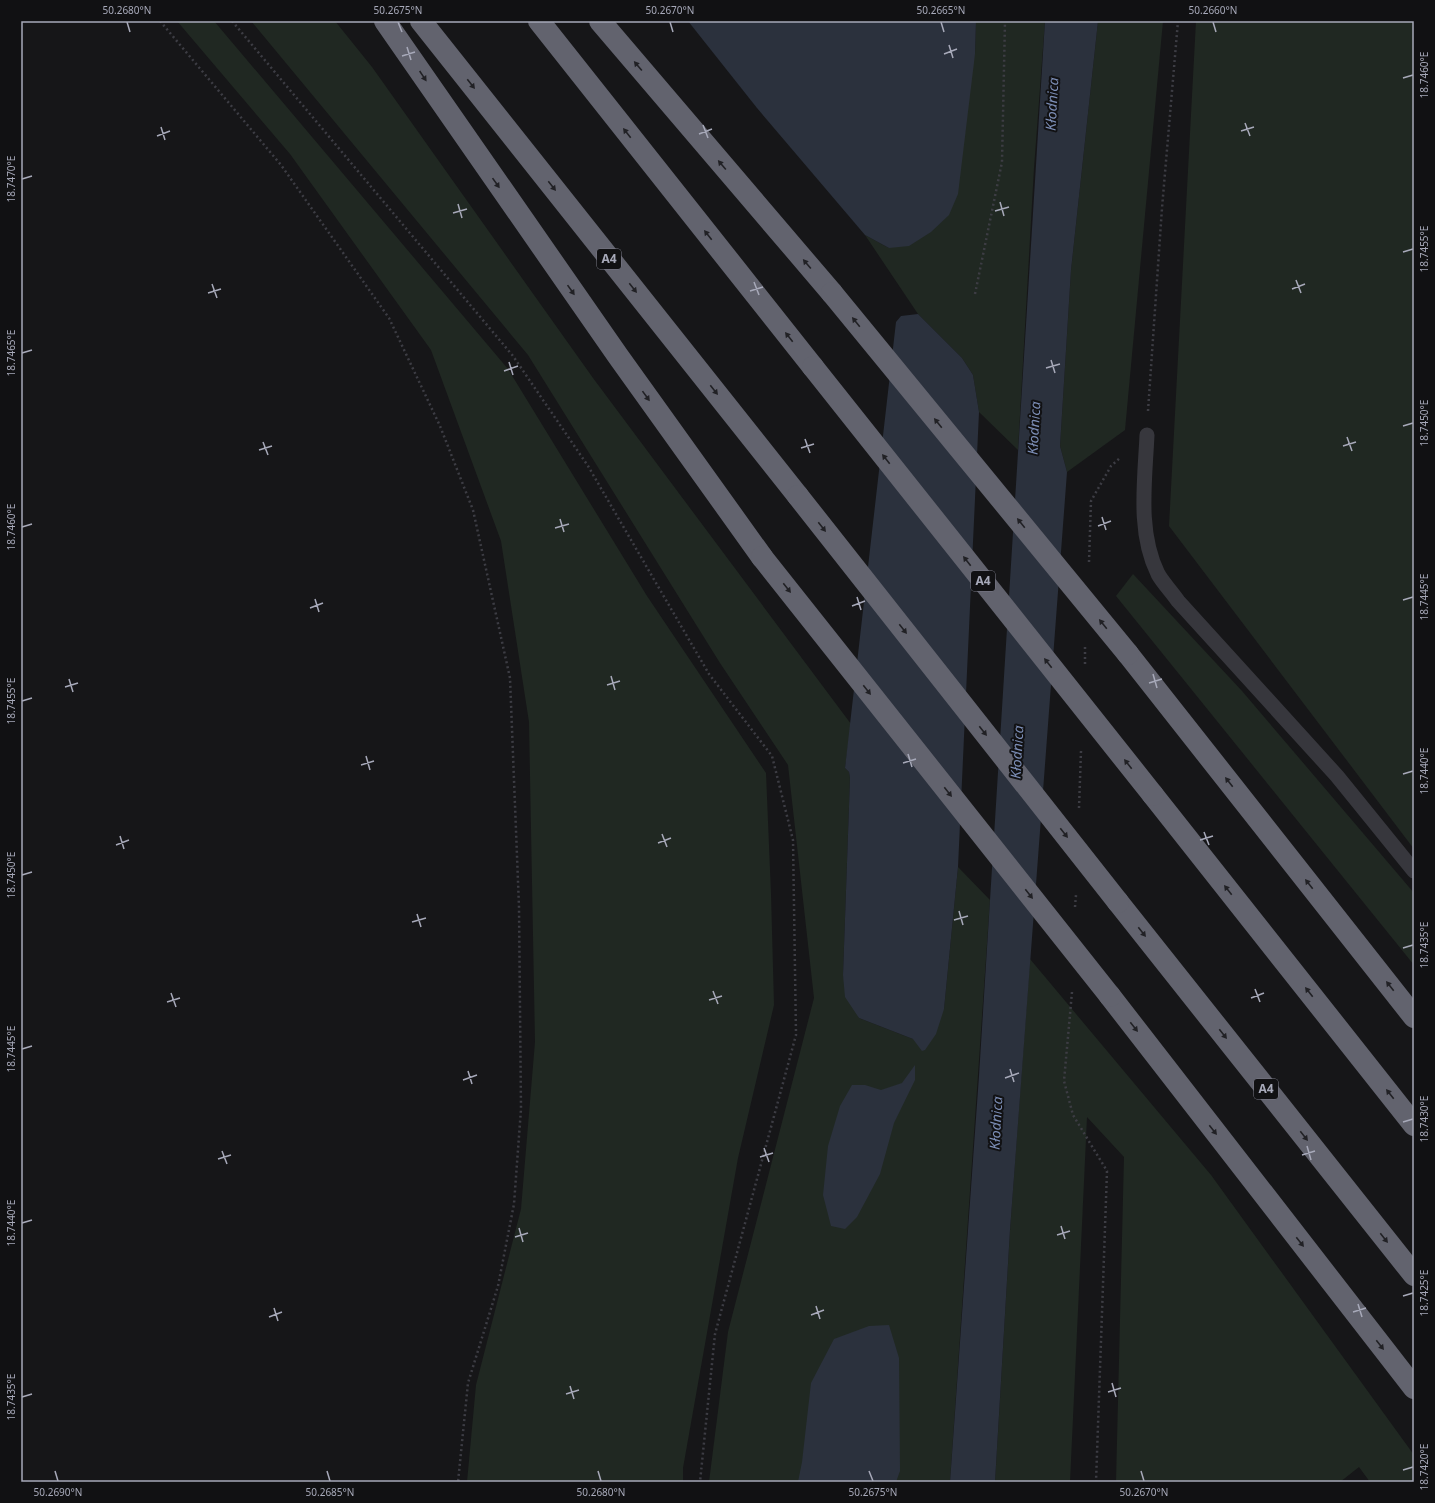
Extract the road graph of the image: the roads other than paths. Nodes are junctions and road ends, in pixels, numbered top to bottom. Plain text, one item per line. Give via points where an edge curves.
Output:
1 (385, 21) edge
2 (421, 21) edge
3 (539, 21) edge
4 (600, 21) edge
5 (1146, 435) road end
6 (1414, 872) edge
7 (1414, 1017) edge
8 (1414, 1125) edge
9 (1414, 1276) edge
10 (1414, 1388) edge

1 -> 10 highway, bridge via 618,356 762,557 1110,996
2 -> 9 highway, A4, bridge
8 -> 3 highway, A4, bridge
7 -> 4 highway, bridge via 1128,654 832,293
5 - 6 lane via 1144,507 1148,546 1158,574 1178,601 1337,776

